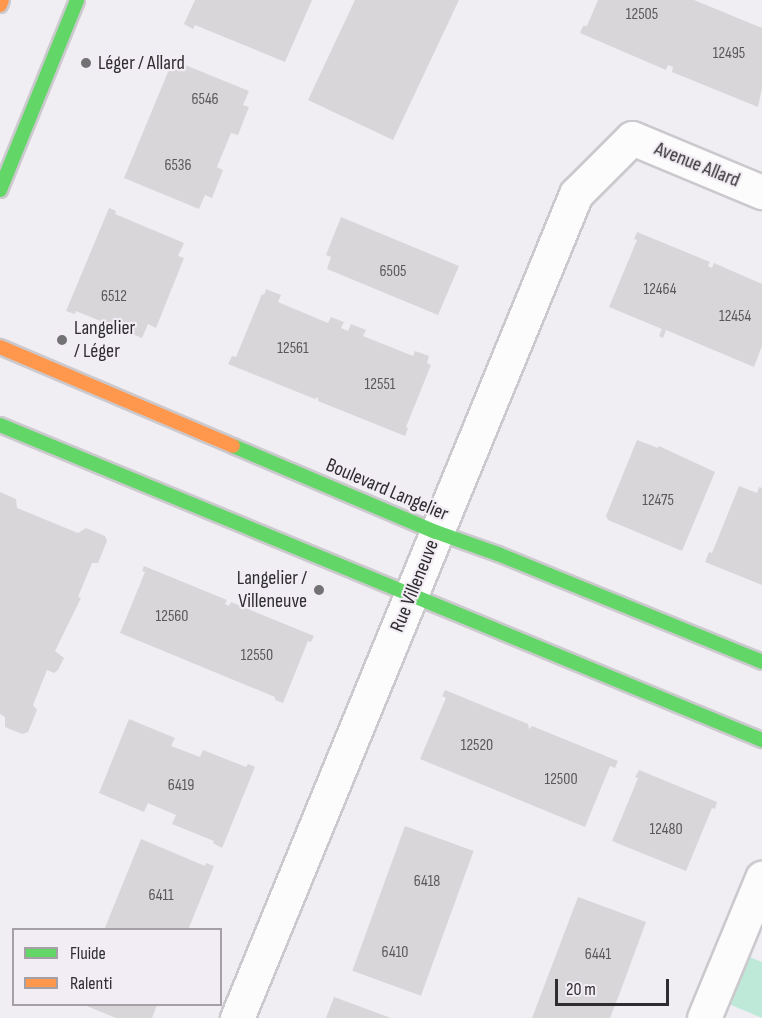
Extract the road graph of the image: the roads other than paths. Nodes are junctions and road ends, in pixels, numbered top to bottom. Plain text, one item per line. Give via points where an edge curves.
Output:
1 (2, 0) edge
2 (77, 0) edge
3 (0, 5) edge
4 (632, 138) joint
5 (0, 190) edge
6 (762, 192) edge
7 (0, 347) edge
8 (0, 425) edge
9 (436, 532) junction
10 (413, 595) junction
11 (762, 662) edge
12 (762, 740) edge
13 (762, 878) edge
14 (237, 1018) edge
15 (704, 1018) edge

1 - 3 main road
2 - 5 main road
4 - 6 street, Avenue Allard
4 - 9 street, Rue Villeneuve via 576,194
7 - 9 main road, Boulevard Langelier
8 - 10 main road
9 - 10 street, Rue Villeneuve
9 - 11 main road, Boulevard Langelier
10 - 12 main road
10 - 14 street, Rue Villeneuve
13 - 15 street

